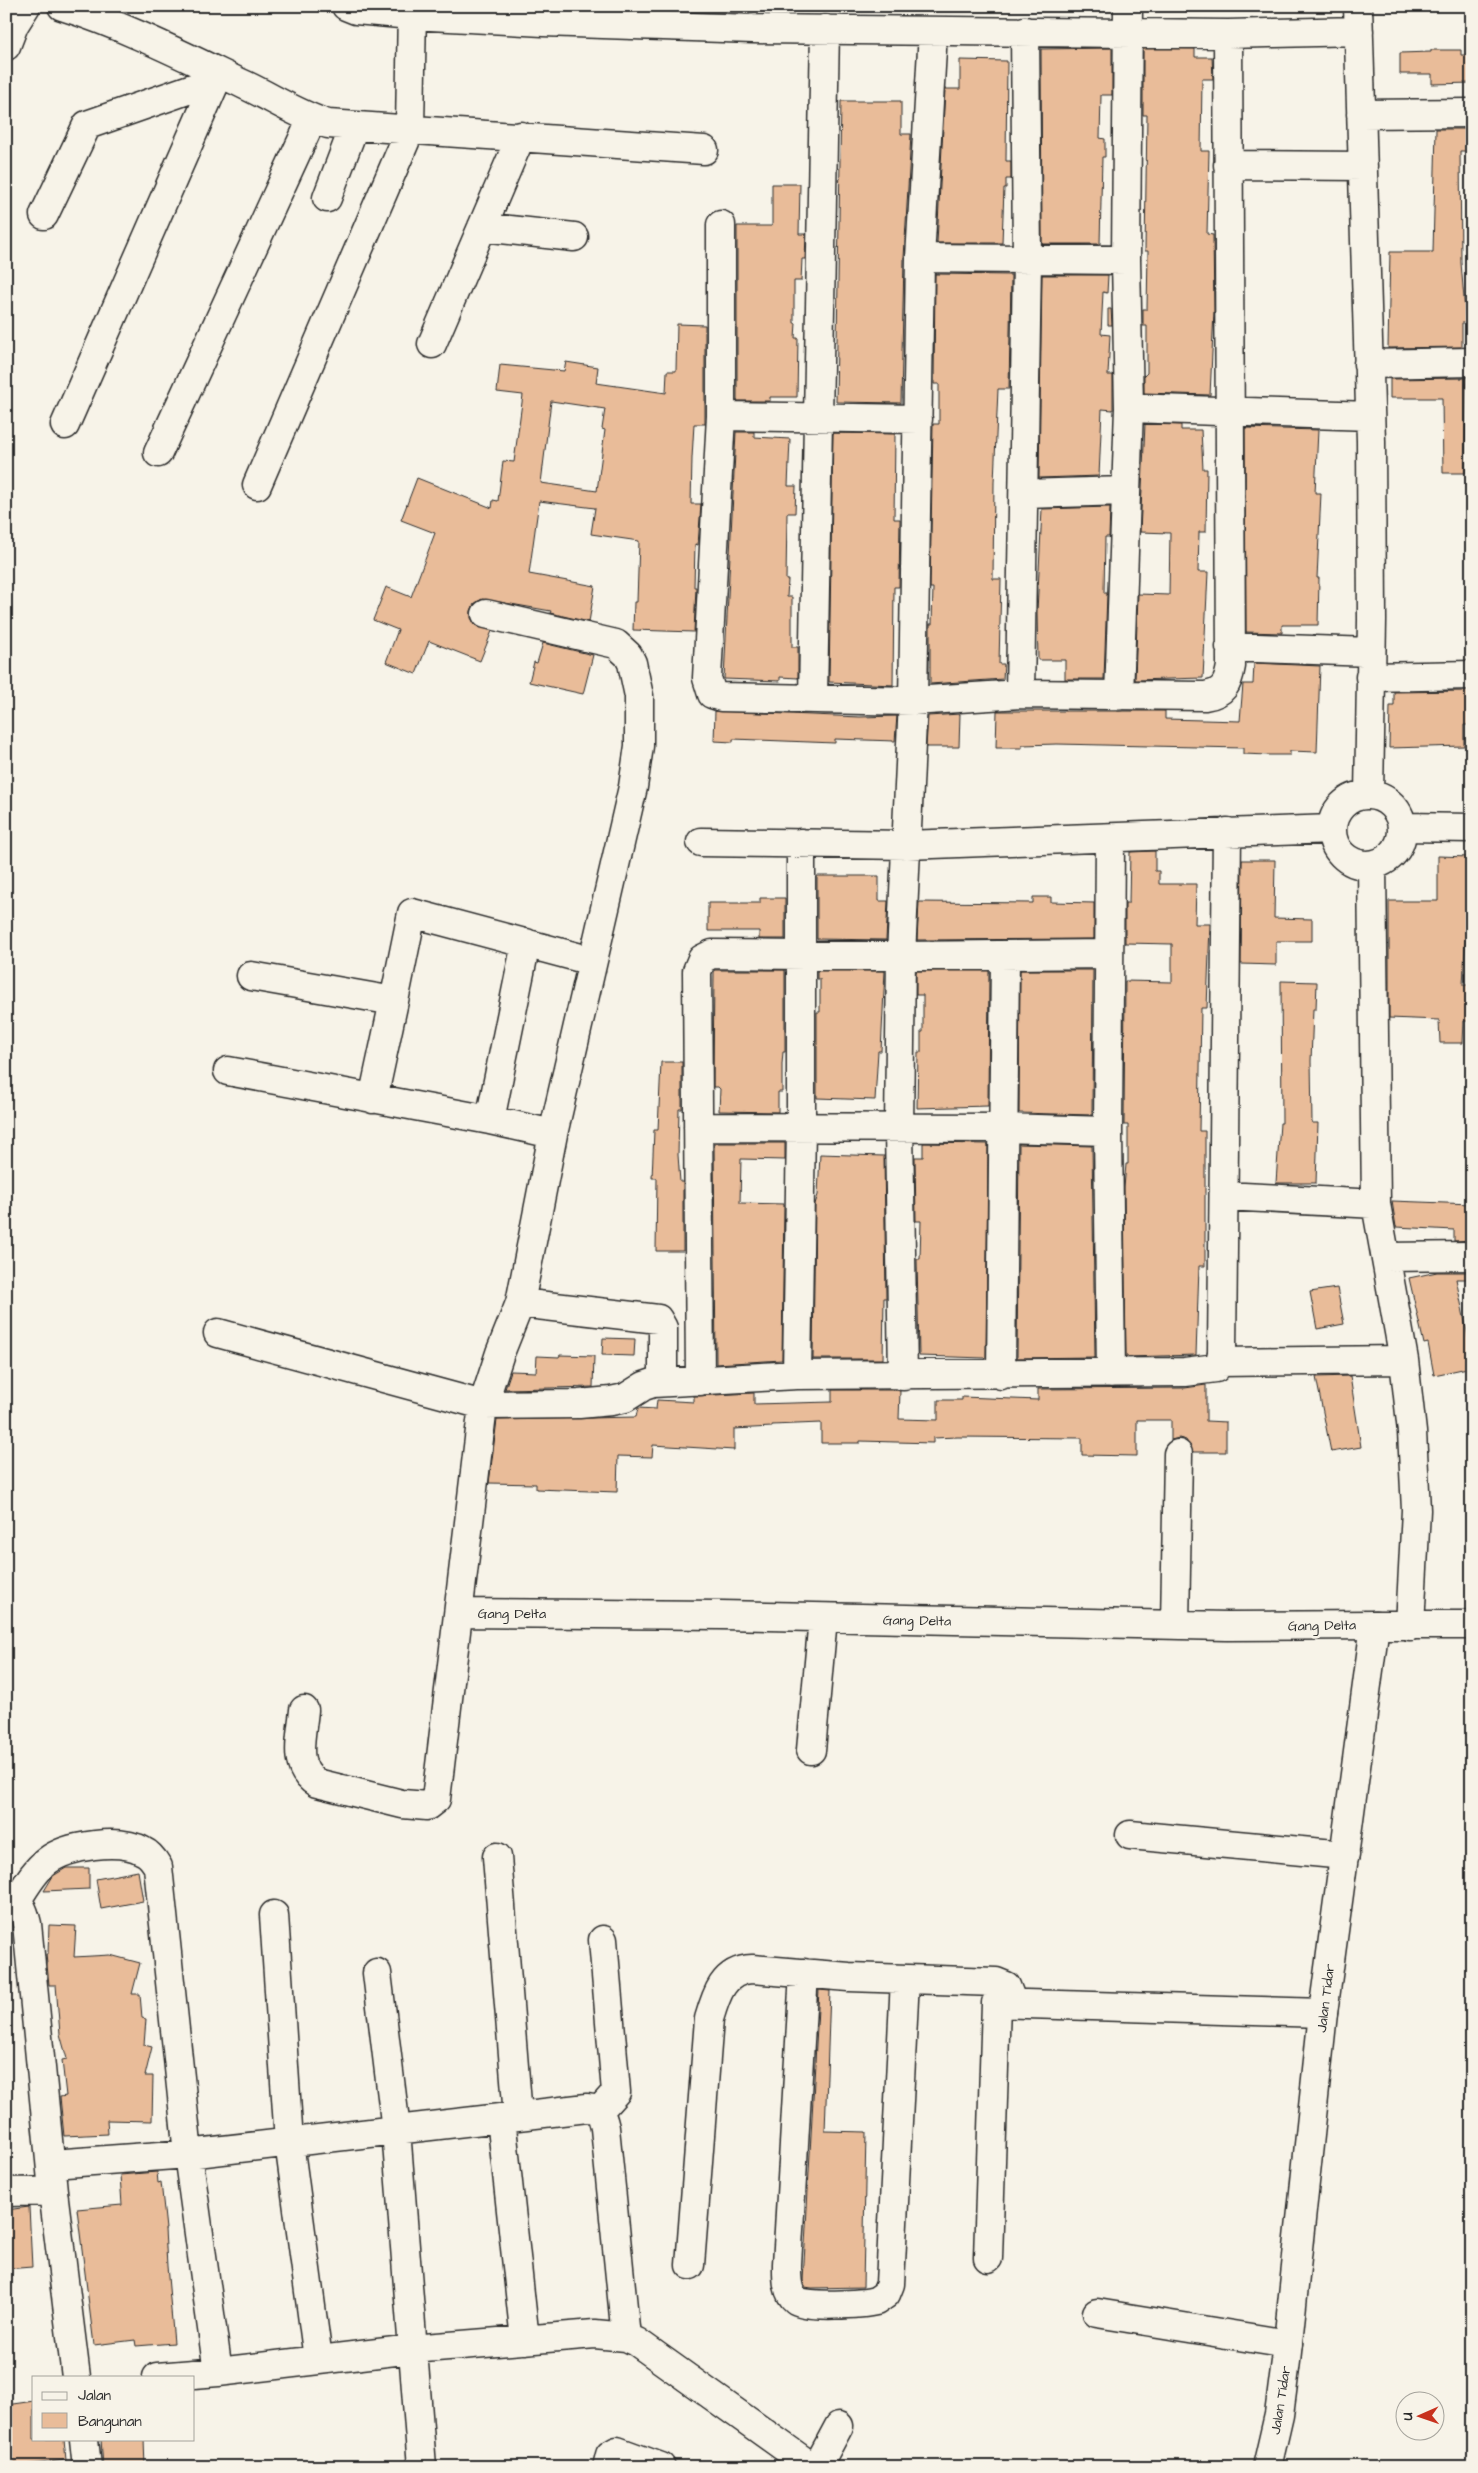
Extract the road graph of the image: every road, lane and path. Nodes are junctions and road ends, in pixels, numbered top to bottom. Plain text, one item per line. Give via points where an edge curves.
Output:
1 (26, 6) edge
2 (62, 6) edge
3 (346, 6) edge
4 (411, 10) edge
5 (727, 17) edge
6 (1358, 18) edge
7 (1128, 19) edge
8 (825, 29) junction
9 (1025, 31) junction
10 (933, 32) junction
11 (1228, 34) junction
12 (6, 46) edge
13 (217, 79) junction
14 (1472, 113) edge
15 (1361, 114) junction
16 (312, 119) junction
17 (354, 128) junction
18 (410, 130) junction
19 (521, 136) junction
20 (704, 150) dead end
21 (1228, 165) junction
22 (1363, 166) junction
23 (327, 198) dead end
24 (44, 215) dead end
25 (721, 225) dead end
26 (482, 226) junction
27 (574, 236) dead end
28 (920, 258) junction
29 (1027, 260) junction
30 (1126, 260) junction
31 (432, 344) dead end
32 (1472, 362) edge
33 (1368, 364) junction
34 (1129, 408) junction
35 (1229, 411) junction
36 (721, 416) junction
37 (1370, 416) junction
38 (820, 418) junction
39 (918, 419) junction
40 (66, 425) dead end
41 (158, 453) dead end
42 (257, 485) dead end
43 (1125, 491) junction
44 (1025, 494) junction
45 (486, 614) dead end
46 (1230, 647) junction
47 (1371, 664) junction
48 (1472, 675) edge
49 (1020, 694) junction
50 (1119, 696) junction
51 (813, 698) junction
52 (914, 701) junction
53 (1369, 795) junction
54 (1402, 827) junction
55 (1472, 828) edge
56 (1332, 829) junction
57 (1227, 832) junction
58 (1110, 838) junction
59 (701, 842) dead end
60 (801, 843) junction
61 (907, 845) junction
62 (1372, 865) junction
63 (526, 943) junction
64 (1109, 954) junction
65 (800, 955) junction
66 (901, 956) junction
67 (1005, 956) junction
68 (592, 961) junction
69 (251, 976) dead end
70 (394, 1000) junction
71 (228, 1071) dead end
72 (373, 1099) junction
73 (490, 1120) junction
74 (801, 1127) junction
75 (698, 1128) junction
76 (899, 1128) junction
77 (1002, 1128) junction
78 (1108, 1132) junction
79 (552, 1134) junction
80 (1224, 1196) junction
81 (1376, 1204) junction
82 (1472, 1256) edge
83 (1386, 1257) junction
84 (520, 1303) junction
85 (218, 1333) dead end
86 (1404, 1360) junction
87 (1220, 1362) junction
88 (1111, 1373) junction
89 (797, 1375) junction
90 (1001, 1375) junction
91 (903, 1376) junction
92 (700, 1381) junction
93 (663, 1382) junction
94 (483, 1405) junction
95 (1178, 1454) dead end
96 (459, 1613) junction
97 (823, 1618) junction
98 (1375, 1624) junction
99 (1175, 1625) junction
100 (1472, 1625) edge
101 (1410, 1626) junction
102 (304, 1710) dead end
103 (810, 1750) dead end
104 (1130, 1835) dead end
105 (1345, 1855) junction
106 (497, 1857) dead end
107 (12, 1897) edge
108 (274, 1915) dead end
109 (604, 1940) dead end
110 (377, 1972) dead end
111 (804, 1973) junction
112 (905, 1979) junction
113 (996, 2002) junction
114 (1323, 2013) junction
115 (599, 2111) junction
116 (509, 2117) junction
117 (396, 2130) junction
118 (289, 2142) junction
119 (188, 2154) junction
120 (52, 2164) junction
121 (53, 2191) junction
122 (6, 2192) edge
123 (988, 2258) dead end
124 (690, 2265) dead end
125 (1097, 2312) dead end
126 (626, 2337) junction
127 (525, 2340) junction
128 (1288, 2344) junction
129 (412, 2348) junction
130 (318, 2359) junction
131 (218, 2372) junction
132 (76, 2376) edge
133 (169, 2376) edge
134 (839, 2426) dead end
135 (84, 2440) edge
136 (811, 2464) edge
137 (1268, 2466) edge
138 (87, 2467) edge
139 (422, 2467) edge
140 (607, 2467) edge
141 (661, 2467) edge

1 - 12 street
2 - 13 street via 123,29
3 - 4 street via 356,10
4 - 5 street via 543,22
4 - 18 street
5 - 8 street
6 - 11 street
6 - 15 street
7 - 9 street
7 - 11 street
7 - 30 street
8 - 10 street
8 - 38 street
9 - 10 street
9 - 29 street
10 - 28 street
11 - 21 street
13 - 16 street
13 - 24 street via 87,126
13 - 40 street
14 - 15 street
15 - 22 street
16 - 17 street
16 - 41 street
17 - 18 street
17 - 23 street
18 - 19 street
18 - 42 street
19 - 20 street
19 - 26 street
21 - 22 street
21 - 35 street
22 - 33 street
25 - 36 street
26 - 27 street
26 - 31 street
28 - 29 street
28 - 39 street
29 - 30 street
29 - 44 street
30 - 34 street
32 - 33 street
33 - 37 street
34 - 35 street
34 - 43 street
35 - 37 street
35 - 46 street
36 - 38 street
36 - 51 street via 708,686 712,694 720,697
37 - 47 street
38 - 39 street
38 - 51 street
39 - 52 street
43 - 44 street
43 - 50 street
44 - 49 street
45 - 68 street via 616,644 632,663 640,714 633,786
46 - 47 street
46 - 50 street via 1228,683 1218,693 1205,696
47 - 48 street
47 - 53 street
49 - 50 street
49 - 52 street
51 - 52 street
52 - 61 street
53 - 54 street via 1388,802 1395,809
53 - 56 street via 1344,804
54 - 55 street
54 - 62 street via 1395,852 1385,861
56 - 57 street
56 - 62 street via 1340,852 1349,860
57 - 58 street
57 - 80 street
58 - 61 street
58 - 64 street
59 - 60 street
60 - 61 street
60 - 65 street
61 - 66 street
62 - 81 street
63 - 68 street
63 - 70 street via 412,913
63 - 73 street
64 - 67 street
64 - 78 street
65 - 66 street
65 - 74 street
65 - 75 street via 712,954 700,962 697,971
66 - 67 street
66 - 76 street
67 - 77 street
68 - 79 street
69 - 70 street
70 - 72 street
71 - 72 street
72 - 73 street
73 - 79 street
74 - 75 street
74 - 76 street
74 - 89 street
75 - 92 street
76 - 77 street
76 - 91 street
77 - 78 street
77 - 90 street
78 - 88 street
79 - 84 street via 544,1190
80 - 81 street
80 - 87 street
81 - 83 street
82 - 83 street
83 - 86 street
84 - 93 street via 658,1319 662,1328
84 - 94 street
85 - 94 street
86 - 87 street
86 - 101 street via 1416,1510
87 - 88 street via 1216,1368 1201,1372
88 - 90 street
89 - 91 street
89 - 92 street
90 - 91 street
92 - 93 street
93 - 94 street via 644,1386 624,1398 611,1401
94 - 96 street
95 - 99 street
96 - 97 street, Gang Delta
96 - 102 street via 436,1799 431,1804 421,1807 402,1804 317,1783 309,1778 300,1758
97 - 99 street, Gang Delta
97 - 103 street
98 - 99 street, Gang Delta
98 - 101 street
98 - 105 street, Jalan Tidar
100 - 101 street
104 - 105 street
105 - 114 street, Jalan Tidar
106 - 116 street
107 - 119 street via 38,1868 69,1850 110,1844 142,1850 152,1857 161,1879
107 - 120 street via 23,1910 27,1924
108 - 118 street
109 - 115 street via 616,2092
110 - 117 street
111 - 112 street
111 - 112 street via 787,2264 789,2290 795,2300 807,2304 876,2301 886,2294 890,2284
111 - 124 street via 736,1971 720,1988 714,2001 709,2019
112 - 113 street via 1001,1983 1008,1989 1012,2001
113 - 114 street
113 - 123 street
114 - 128 street, Jalan Tidar
115 - 116 street via 587,2108
115 - 126 street via 605,2128
116 - 117 street
116 - 127 street
117 - 118 street
117 - 129 street
118 - 119 street
118 - 130 street
119 - 120 street
119 - 131 street
120 - 121 street
121 - 122 street
121 - 132 street
125 - 128 street
126 - 127 street via 595,2334
126 - 136 street via 665,2360
127 - 129 street
128 - 137 street, Jalan Tidar via 1279,2415
129 - 130 street
129 - 139 street
130 - 131 street
131 - 133 street
134 - 136 street
135 - 138 street
140 - 141 street via 611,2453 617,2451

